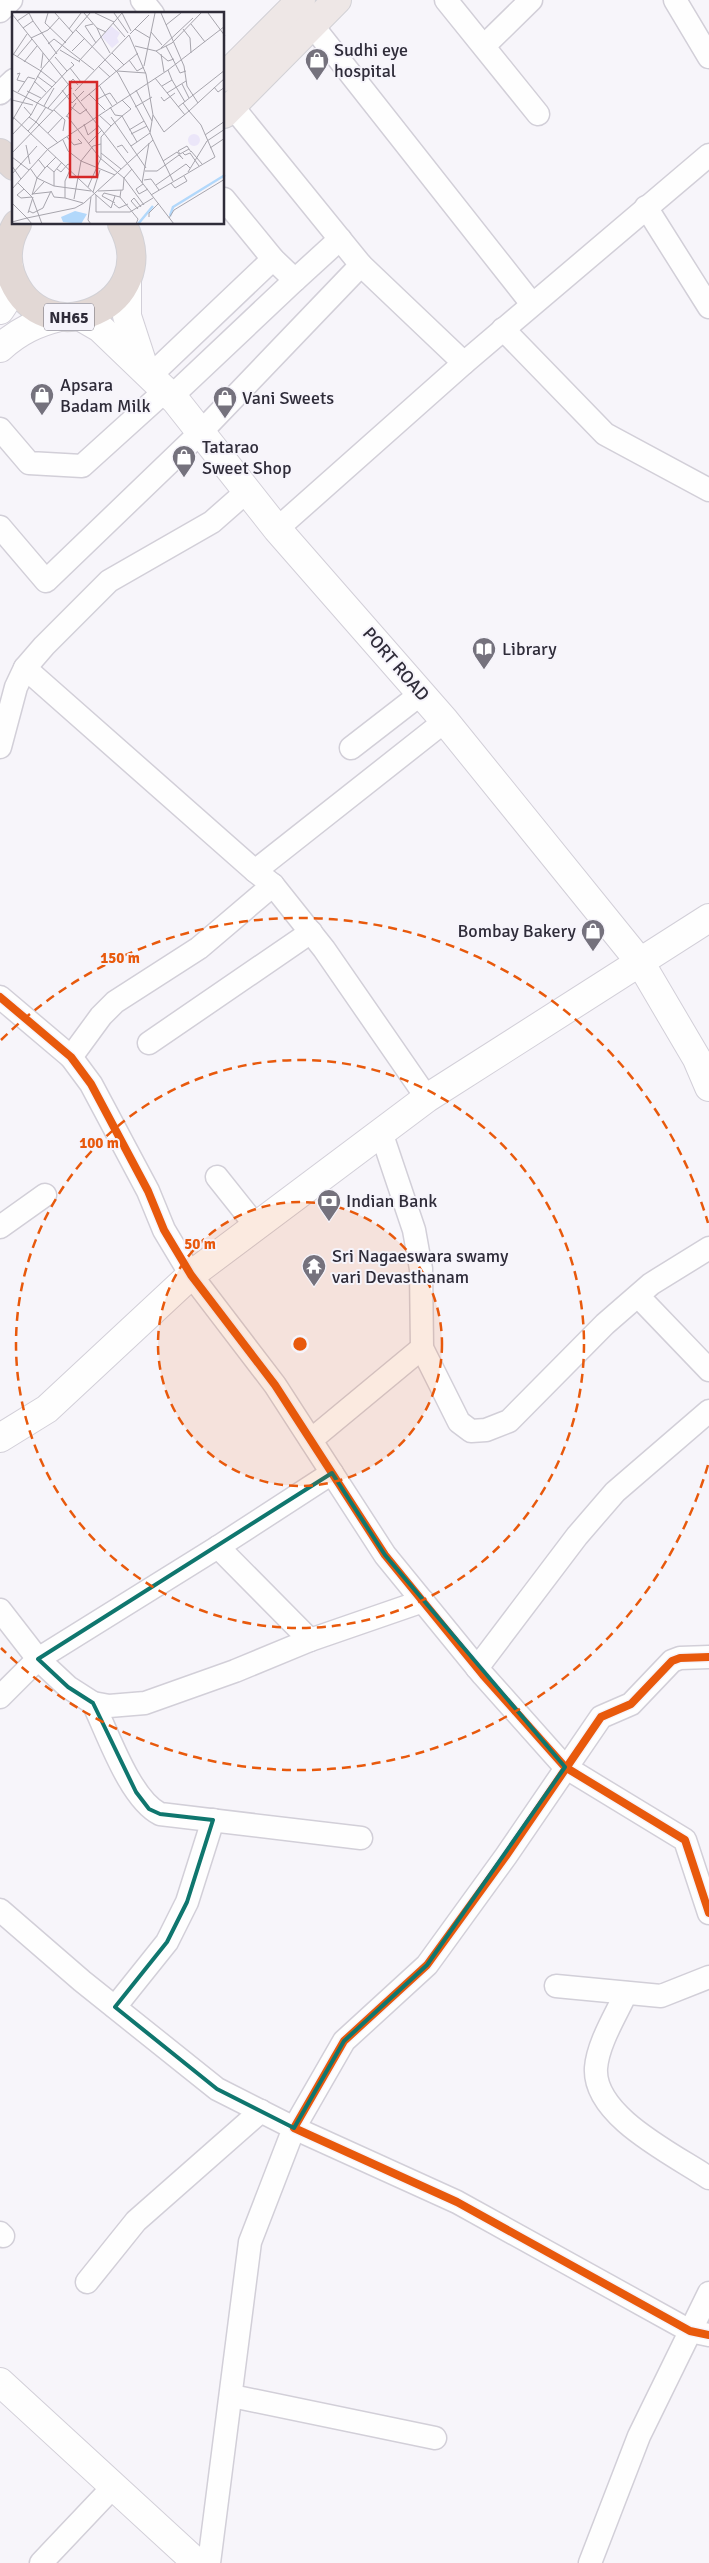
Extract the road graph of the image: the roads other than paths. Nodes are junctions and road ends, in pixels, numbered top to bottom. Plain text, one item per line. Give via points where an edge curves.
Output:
1 (11, 0) edge
2 (142, 0) edge
3 (337, 0) edge
4 (446, 0) edge
5 (531, 0) edge
6 (675, 0) edge
7 (299, 8) edge
8 (0, 11) edge
9 (151, 12) edge
10 (484, 46) junction
11 (709, 57) edge
12 (225, 76) edge
13 (12, 82) edge
14 (0, 93) edge
15 (228, 110) edge
16 (538, 114) dead end
17 (709, 155) edge
18 (225, 200) edge
19 (646, 207) junction
20 (16, 225) edge
21 (129, 230) edge
22 (340, 239) junction
23 (273, 259) junction
24 (361, 265) junction
25 (9, 268) junction
26 (127, 280) junction
27 (295, 280) junction
28 (532, 304) junction
29 (709, 307) edge
30 (0, 310) edge
31 (71, 317) junction
32 (503, 329) junction
33 (0, 348) edge
34 (464, 363) junction
35 (158, 384) junction
36 (0, 429) edge
37 (201, 432) junction
38 (709, 490) edge
39 (246, 492) junction
40 (0, 527) edge
41 (277, 529) junction
42 (25, 668) junction
43 (422, 694) junction
44 (445, 721) junction
45 (0, 747) edge
46 (351, 748) dead end
47 (255, 871) junction
48 (273, 886) junction
49 (709, 918) edge
50 (311, 932) junction
51 (640, 962) junction
52 (0, 997) edge
53 (149, 1043) dead end
54 (70, 1057) junction
55 (703, 1065) edge
56 (709, 1087) edge
57 (427, 1098) junction
58 (381, 1132) junction
59 (217, 1177) dead end
60 (45, 1195) dead end
61 (256, 1226) junction
62 (0, 1227) edge
63 (709, 1248) edge
64 (190, 1275) junction
65 (638, 1296) junction
66 (422, 1348) junction
67 (709, 1370) edge
68 (709, 1411) edge
69 (0, 1438) edge
70 (311, 1440) junction
71 (332, 1473) junction
72 (218, 1547) junction
73 (423, 1601) junction
74 (0, 1610) edge
75 (310, 1640) junction
76 (709, 1657) edge
77 (38, 1659) junction
78 (477, 1668) junction
79 (0, 1697) edge
80 (93, 1703) junction
81 (565, 1767) junction
82 (213, 1820) junction
83 (362, 1838) dead end
84 (0, 1910) edge
85 (709, 1913) edge
86 (709, 1977) edge
87 (556, 1986) dead end
88 (626, 1993) junction
89 (115, 2007) junction
90 (261, 2111) junction
91 (294, 2128) junction
92 (709, 2178) edge
93 (87, 2282) dead end
94 (709, 2293) edge
95 (700, 2333) edge
96 (0, 2382) edge
97 (232, 2396) junction
98 (435, 2438) dead end
99 (113, 2487) junction
100 (41, 2563) edge
101 (197, 2563) edge
102 (209, 2563) edge
103 (590, 2563) edge

1 - 8 street
2 - 9 street
3 - 7 main road
4 - 10 street
5 - 10 street
6 - 11 street
7 - 12 main road
7 - 15 main road
7 - 28 street
10 - 16 street
13 - 14 street
15 - 22 street
17 - 19 street
18 - 23 street
19 - 28 street
19 - 29 street
20 - 25 highway, NH65 via 8,249
21 - 26 highway, NH65 via 132,261
22 - 24 street
22 - 27 street
23 - 27 street
23 - 35 street
24 - 34 street
24 - 37 street
25 - 30 street via 8,298
25 - 31 highway, NH65 via 26,301 42,311
26 - 31 highway, NH65 via 116,297 100,310
26 - 35 street, PORT ROAD via 127,316
27 - 35 street
28 - 32 street
31 - 33 street via 34,324 15,334
31 - 35 street, PORT ROAD via 100,328
32 - 34 street
32 - 38 street via 605,434
34 - 41 street
35 - 36 street via 82,466 29,463
35 - 37 street, PORT ROAD
37 - 39 street, PORT ROAD
37 - 40 street via 46,581
39 - 41 street, PORT ROAD
39 - 42 street via 212,522 109,581
41 - 43 street, PORT ROAD
42 - 45 street via 16,687
42 - 47 street
43 - 44 street, PORT ROAD
43 - 46 street
44 - 47 street
44 - 51 street, PORT ROAD
47 - 48 street
48 - 50 street
48 - 54 street via 199,948 115,1002
49 - 51 street
50 - 53 street
50 - 57 street
51 - 55 street, PORT ROAD
51 - 57 street
52 - 54 street
54 - 64 street via 91,1084
55 - 56 street, PORT ROAD
57 - 58 street
58 - 61 street
58 - 66 street via 414,1230 421,1269
59 - 61 street
60 - 62 street
61 - 64 street
63 - 65 street via 651,1284
64 - 69 street via 46,1409
64 - 70 street via 275,1384
65 - 66 street via 605,1324 509,1421 486,1430 470,1431 459,1422
65 - 67 street
66 - 70 street
68 - 78 street via 615,1492
70 - 71 street
71 - 72 street
71 - 73 street via 385,1555
72 - 75 street
72 - 77 street
73 - 75 street
73 - 78 street
74 - 77 street
75 - 80 street via 145,1703 109,1706
76 - 81 street via 672,1661 631,1704 600,1717
77 - 79 street
77 - 80 street via 68,1687
78 - 81 street
80 - 82 street via 136,1792 149,1808 160,1814
81 - 85 street via 685,1840
81 - 91 street via 427,1965 344,2041
82 - 83 street
82 - 89 street via 187,1902 167,1942
84 - 89 street
86 - 88 street via 661,1996
87 - 88 street
88 - 92 street via 600,2050 596,2068 598,2088 607,2104 624,2122
89 - 90 street via 217,2088
90 - 91 street
90 - 93 street via 136,2220
91 - 95 street via 457,2202
91 - 97 street via 250,2242
94 - 95 street
95 - 103 street via 639,2436
96 - 99 street
97 - 98 street
97 - 102 street
99 - 100 street
99 - 101 street

